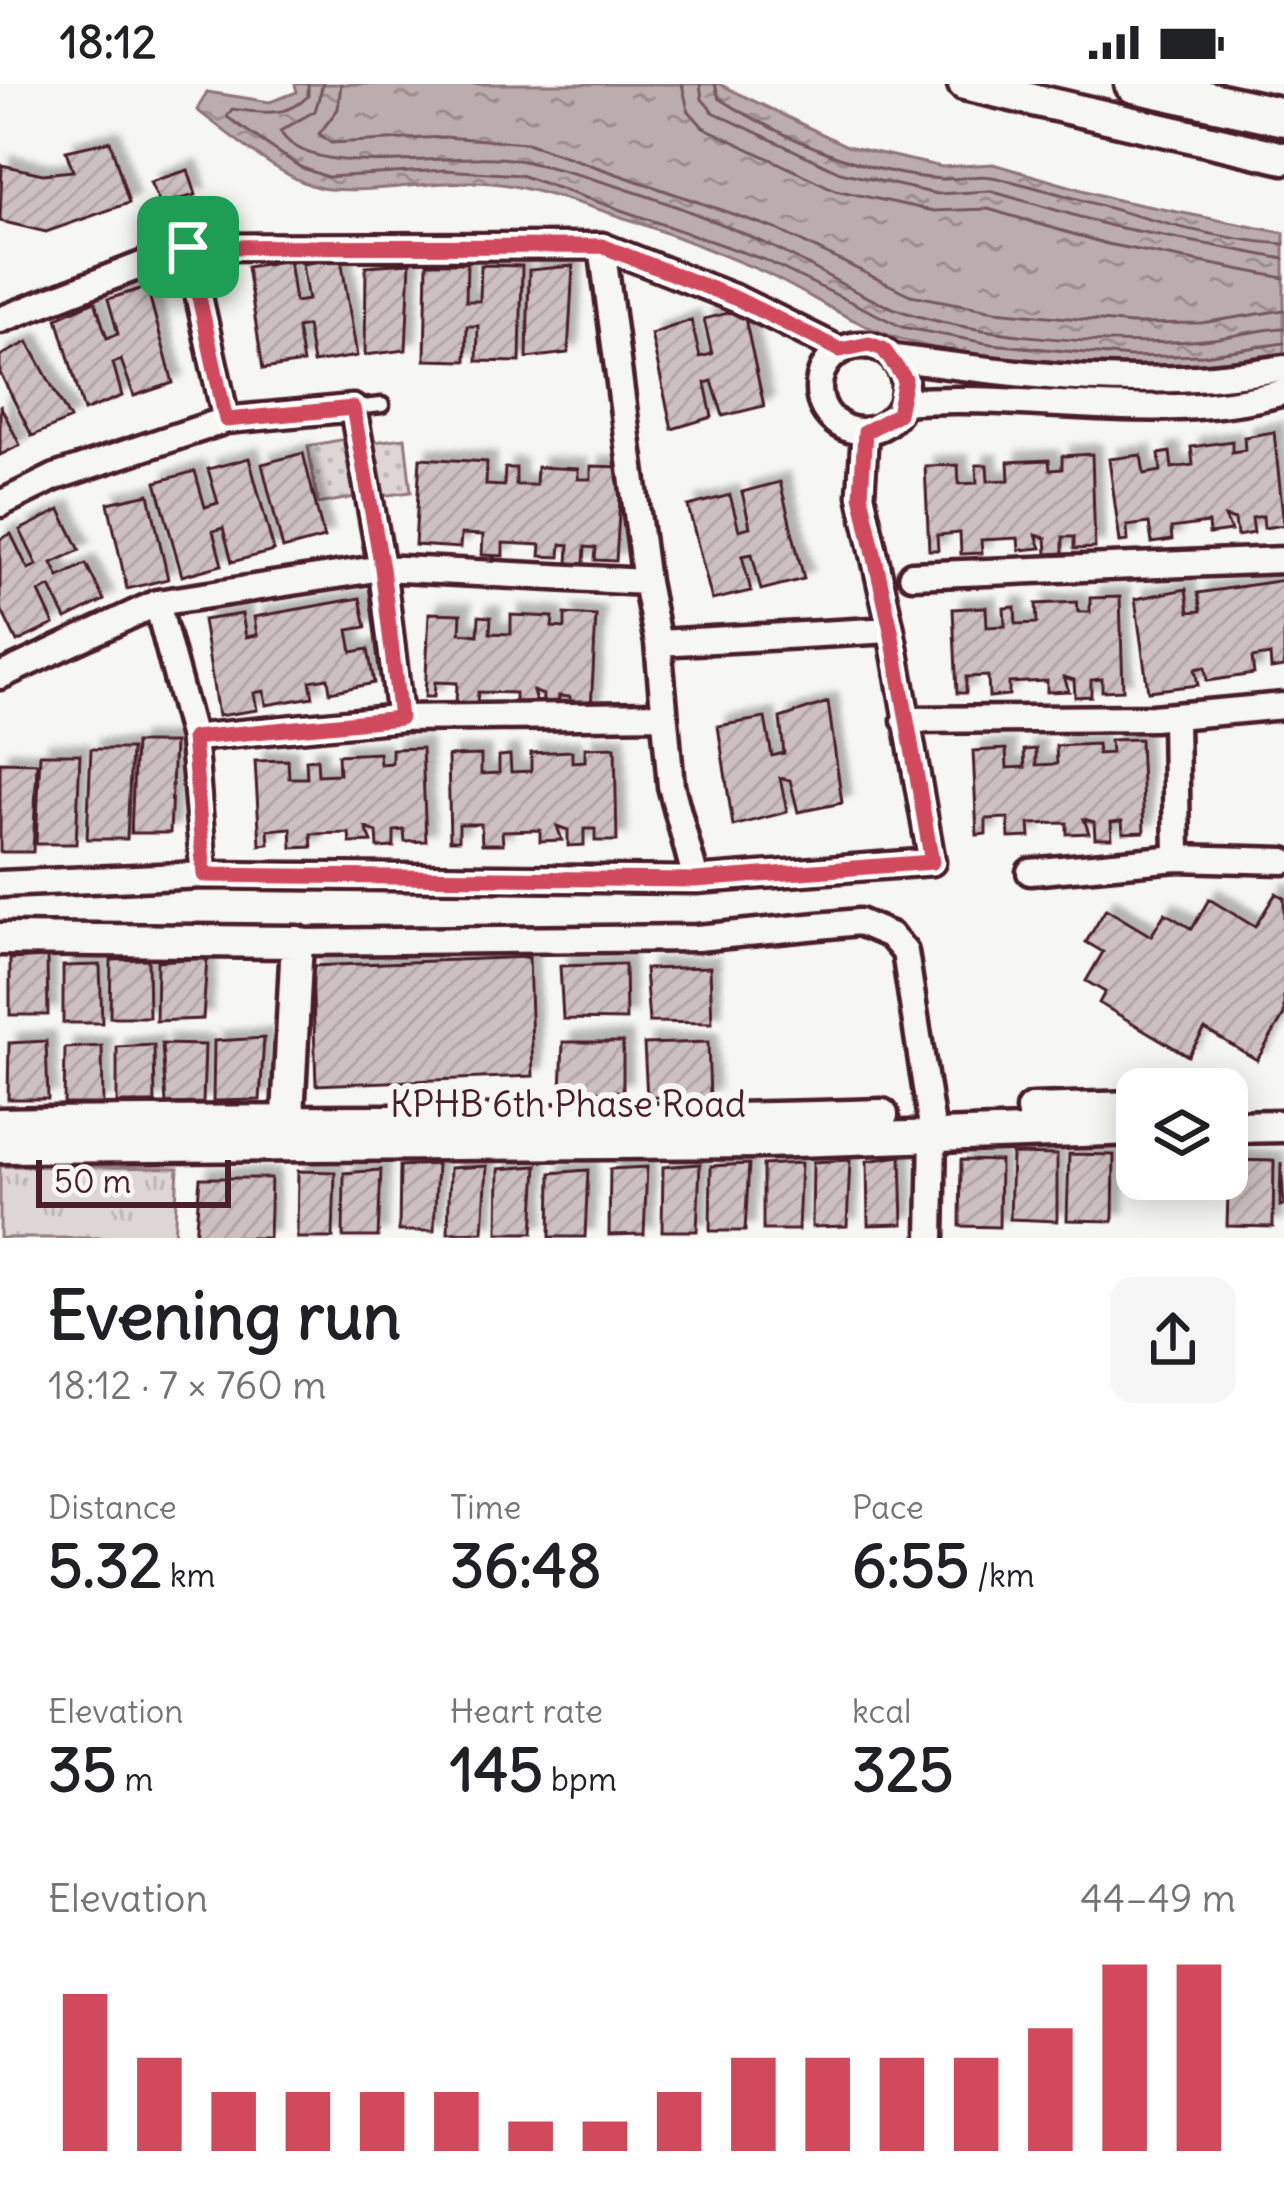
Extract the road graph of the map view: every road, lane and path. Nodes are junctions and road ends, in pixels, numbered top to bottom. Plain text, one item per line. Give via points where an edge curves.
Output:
1 (964, 84) edge
2 (1134, 84) edge
3 (1284, 117) edge
4 (1284, 158) edge
5 (602, 246) junction
6 (188, 247) junction
7 (0, 320) edge
8 (840, 350) junction
9 (895, 358) junction
10 (1284, 368) edge
11 (1284, 392) edge
12 (904, 402) junction
13 (382, 405) dead end
14 (353, 408) junction
15 (226, 420) junction
16 (865, 432) junction
17 (0, 504) edge
18 (1284, 560) edge
19 (382, 568) junction
20 (912, 575) dead end
21 (646, 582) junction
22 (157, 603) junction
23 (891, 630) junction
24 (658, 643) junction
25 (0, 676) edge
26 (1284, 706) edge
27 (663, 715) junction
28 (1175, 716) junction
29 (400, 718) junction
30 (905, 721) junction
31 (193, 738) junction
32 (1177, 858) junction
33 (1284, 862) edge
34 (1030, 872) dead end
35 (204, 875) junction
36 (696, 880) junction
37 (0, 884) edge
38 (0, 939) edge
39 (297, 942) junction
40 (1248, 1106) edge
41 (1284, 1106) edge
42 (1116, 1110) edge
43 (932, 1123) junction
44 (0, 1124) edge
45 (1284, 1126) edge
46 (1248, 1127) edge
47 (1116, 1128) edge
48 (288, 1131) junction
49 (0, 1147) edge
50 (932, 1238) edge

1 - 4 street
2 - 3 main road
5 - 6 street
5 - 8 street
5 - 21 street
6 - 7 street
6 - 15 street
8 - 9 street via 869,344
8 - 16 street via 821,373 820,401 838,424
9 - 10 street via 1128,384
9 - 12 street
11 - 12 street via 1152,410
12 - 16 street via 889,423
13 - 14 lane
14 - 15 street
14 - 19 street
15 - 17 street via 55,477
16 - 23 street via 861,495
18 - 20 street
19 - 21 street
19 - 22 street
19 - 29 street
21 - 24 street
22 - 25 street
22 - 31 street
23 - 24 street
23 - 30 street
24 - 27 street
26 - 28 street
27 - 29 street
27 - 36 street via 670,786
28 - 30 street
28 - 32 street
29 - 31 street
30 - 36 street via 932,862
31 - 35 street
32 - 33 street
32 - 34 street
35 - 36 street
35 - 37 street
38 - 39 street
39 - 43 street via 697,938 860,922 905,952
39 - 48 street
40 - 41 street
42 - 43 street, KPHB 6th Phase Road
43 - 47 street, KPHB 6th Phase Road
43 - 48 street, KPHB 6th Phase Road via 766,1142
43 - 50 street
44 - 48 street, KPHB 6th Phase Road
45 - 46 street
48 - 49 street, KPHB 6th Phase Road

